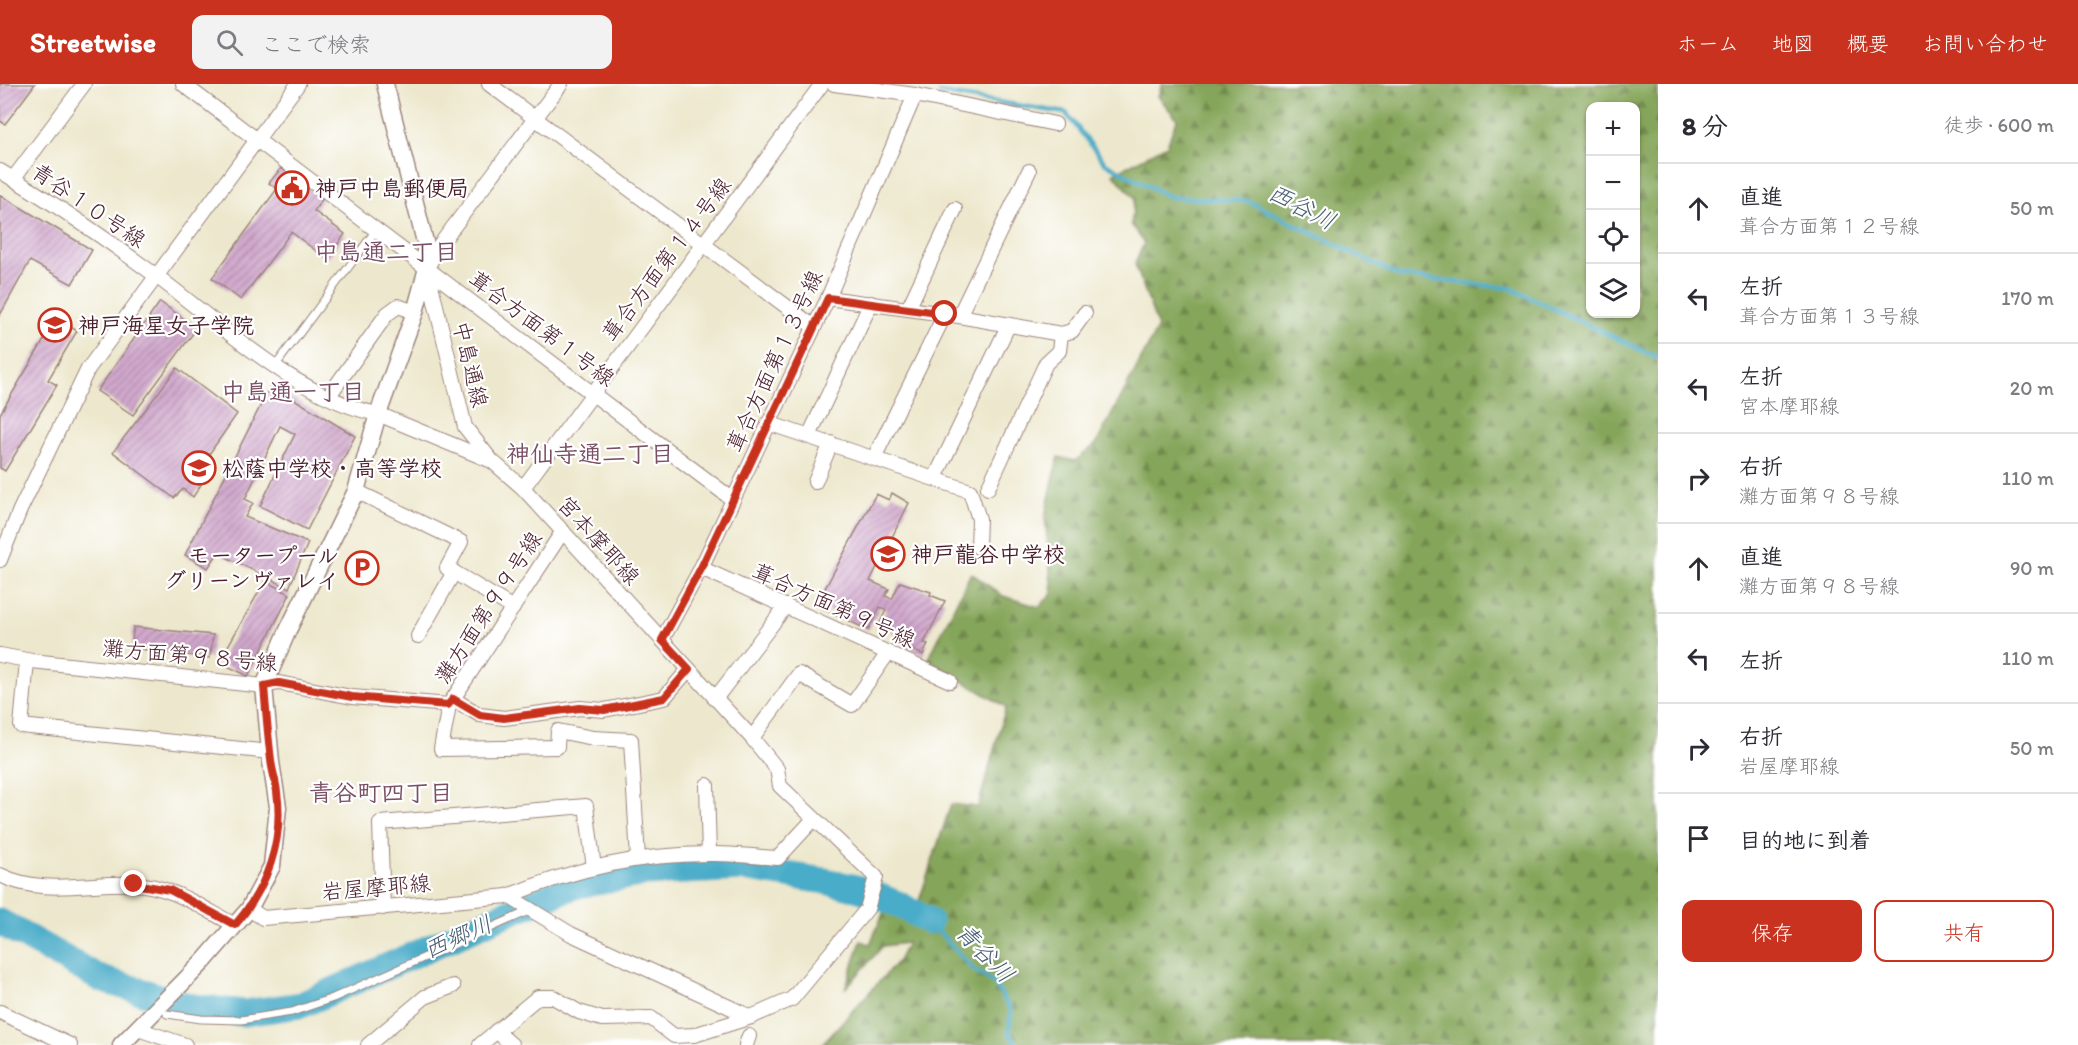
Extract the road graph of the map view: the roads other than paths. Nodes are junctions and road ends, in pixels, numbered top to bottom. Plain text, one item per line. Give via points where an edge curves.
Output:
1 (84, 84) edge
2 (183, 84) edge
3 (298, 84) edge
4 (385, 84) edge
5 (489, 84) edge
6 (561, 84) edge
7 (822, 84) edge
8 (834, 84) edge
9 (915, 95) junction
10 (535, 117) junction
11 (1054, 124) dead end
12 (258, 141) junction
13 (0, 171) edge
14 (1029, 171) dead end
15 (13, 179) junction
16 (955, 209) dead end
17 (376, 230) junction
18 (703, 246) junction
19 (427, 268) junction
20 (155, 275) junction
21 (828, 298) junction
22 (871, 303) junction
23 (908, 309) junction
24 (416, 312) junction
25 (1085, 313) dead end
26 (952, 315) junction
27 (1008, 326) junction
28 (814, 327) junction
29 (1061, 334) junction
30 (276, 365) junction
31 (592, 392) junction
32 (328, 397) junction
33 (378, 414) junction
34 (768, 423) junction
35 (809, 436) junction
36 (831, 443) junction
37 (874, 458) junction
38 (492, 461) junction
39 (935, 478) junction
40 (815, 482) dead end
41 (523, 488) junction
42 (988, 488) dead end
43 (356, 491) junction
44 (732, 499) junction
45 (563, 531) junction
46 (978, 547) dead end
47 (0, 560) edge
48 (701, 568) junction
49 (454, 572) junction
50 (786, 606) junction
51 (513, 608) junction
52 (418, 636) dead end
53 (662, 640) junction
54 (888, 653) junction
55 (0, 655) edge
56 (27, 661) junction
57 (689, 669) junction
58 (950, 681) dead end
59 (264, 686) junction
60 (715, 699) junction
61 (451, 702) junction
62 (752, 738) junction
63 (270, 752) junction
64 (707, 785) dead end
65 (813, 820) junction
66 (709, 854) junction
67 (638, 859) junction
68 (594, 868) junction
69 (0, 875) edge
70 (511, 897) junction
71 (383, 908) junction
72 (249, 909) junction
73 (531, 910) junction
74 (235, 925) junction
75 (453, 986) dead end
76 (0, 1012) edge
77 (162, 1012) junction
78 (751, 1017) junction
79 (138, 1029) junction
80 (496, 1031) junction
81 (694, 1040) edge
82 (70, 1045) edge
83 (121, 1045) edge
84 (185, 1045) edge
85 (368, 1045) edge
86 (480, 1045) edge
87 (512, 1045) edge

1 - 15 street
2 - 12 street, 葺合方面第１号線
3 - 12 street
4 - 19 street
5 - 10 street
6 - 10 street
7 - 18 street, 葺合方面第１４号線
8 - 9 street
9 - 11 street
9 - 21 street, 葺合方面第１３号線
10 - 18 street
10 - 19 street via 439,246
12 - 17 street, 葺合方面第１号線
12 - 20 street
13 - 15 street, 青谷１０号線
14 - 26 street
15 - 20 street, 青谷１０号線
16 - 23 street
17 - 19 street, 葺合方面第１号線
17 - 30 lane
18 - 28 street
18 - 31 street, 葺合方面第１４号線
19 - 24 street
19 - 31 street, 葺合方面第１号線
19 - 38 street, 中島通線 via 465,427
20 - 30 street, 宮本摩耶線 via 226,332
20 - 47 street via 88,369
21 - 22 street
21 - 28 street, 葺合方面第１３号線
22 - 23 street
22 - 35 street
23 - 26 street
24 - 32 street via 398,306 387,314
24 - 33 street
25 - 29 street via 1072,331
26 - 27 street
26 - 37 street
27 - 29 street
27 - 39 street
28 - 34 street, 葺合方面第１３号線
29 - 42 street via 1059,351 1046,363
30 - 32 street, 宮本摩耶線
31 - 41 street, 葺合方面第１４号線
31 - 44 street, 葺合方面第１号線
32 - 33 street, 宮本摩耶線 via 358,411
33 - 38 street, 宮本摩耶線
33 - 43 street
34 - 35 street
34 - 44 street, 葺合方面第１３号線
35 - 36 street
36 - 37 street
36 - 40 street
37 - 39 street
38 - 41 street, 宮本摩耶線
39 - 46 street via 970,491 979,519
41 - 45 street, 宮本摩耶線
43 - 49 street via 461,542 447,568
43 - 59 street
44 - 48 street, 葺合方面第１３号線
45 - 51 street, 灘方面第９９号線
45 - 53 street, 宮本摩耶線
48 - 50 street, 葺合方面第９号線
48 - 53 street, 葺合方面第１３号線
49 - 51 street
49 - 52 street
50 - 54 street, 葺合方面第９号線
50 - 60 street
51 - 61 street, 灘方面第９９号線
53 - 57 street, 宮本摩耶線
54 - 58 street, 葺合方面第９号線
54 - 62 street via 852,705 799,674
55 - 56 street, 灘方面第９８号線
56 - 59 street, 灘方面第９８号線
56 - 63 street via 21,726
57 - 60 street, 宮本摩耶線
57 - 61 street, 灘方面第９８号線 via 664,698 604,710 580,708 504,718 480,715
59 - 61 street, 灘方面第９８号線 via 279,683 352,697
59 - 63 street
60 - 62 street, 宮本摩耶線
61 - 67 street via 441,749 557,747 558,731 630,740
62 - 65 street, 宮本摩耶線 via 777,769 780,786
63 - 72 street via 277,792 277,830 272,866
64 - 66 street
65 - 66 street, 岩屋摩耶線 via 778,858
65 - 78 street, 宮本摩耶線 via 876,877 875,885 867,909 792,999
66 - 67 street, 岩屋摩耶線
67 - 68 street, 岩屋摩耶線
68 - 70 street, 岩屋摩耶線 via 542,882
68 - 71 street via 586,806 380,823
69 - 74 street via 20,884 134,884 170,890
70 - 71 street, 岩屋摩耶線
70 - 73 street
71 - 72 street, 岩屋摩耶線 via 263,918
72 - 74 street
73 - 77 lane via 333,998 292,1012 241,1020 201,1019
73 - 78 street via 571,934
74 - 77 street via 178,987
75 - 85 street via 425,997
76 - 82 street
77 - 79 street
78 - 81 street
79 - 83 street
79 - 84 street
80 - 81 street via 538,997 553,998 602,1019 651,1018 674,1036
80 - 86 street
80 - 87 street

